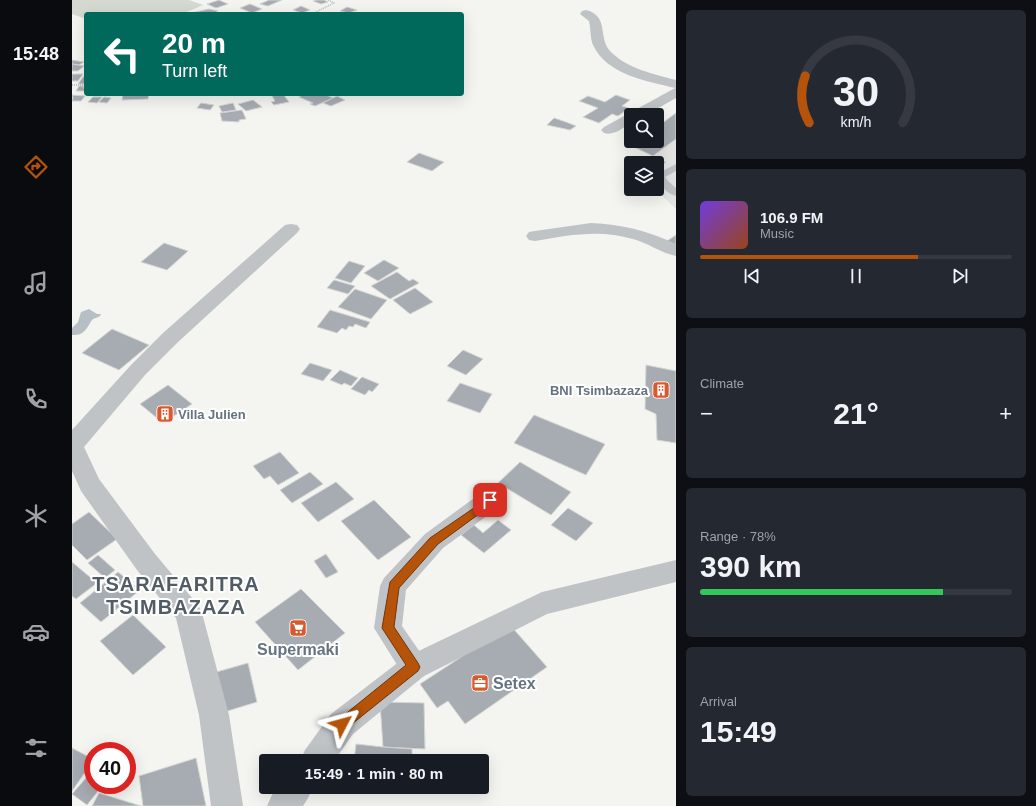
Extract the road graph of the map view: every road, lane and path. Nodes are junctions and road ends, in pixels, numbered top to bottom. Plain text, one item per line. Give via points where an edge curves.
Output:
1 (328, 0) edge
2 (316, 12) edge
3 (586, 14) dead end
4 (676, 84) edge
5 (72, 85) edge
6 (84, 85) edge
7 (676, 92) edge
8 (647, 108) edge
9 (624, 121) edge
10 (609, 130) dead end
11 (676, 167) edge
12 (676, 193) edge
13 (291, 229) dead end
14 (535, 236) dead end
15 (676, 251) edge
16 (72, 446) edge
17 (490, 500) dead end
18 (676, 571) edge
19 (414, 667) junction
20 (321, 754) edge
21 (292, 794) edge
22 (227, 806) edge
23 (283, 806) edge

1 - 2 path via 334,3
3 - 4 street via 594,19 600,46 610,59 630,71
5 - 6 path
7 - 8 street
9 - 10 street
11 - 12 lane via 660,176
13 - 16 street via 170,338 138,370
14 - 15 street via 592,227 640,235
16 - 22 street via 90,484 146,562 188,613 214,715
17 - 19 street via 434,541 394,586 388,628
18 - 19 street via 542,604
19 - 20 street via 342,724
21 - 23 street

